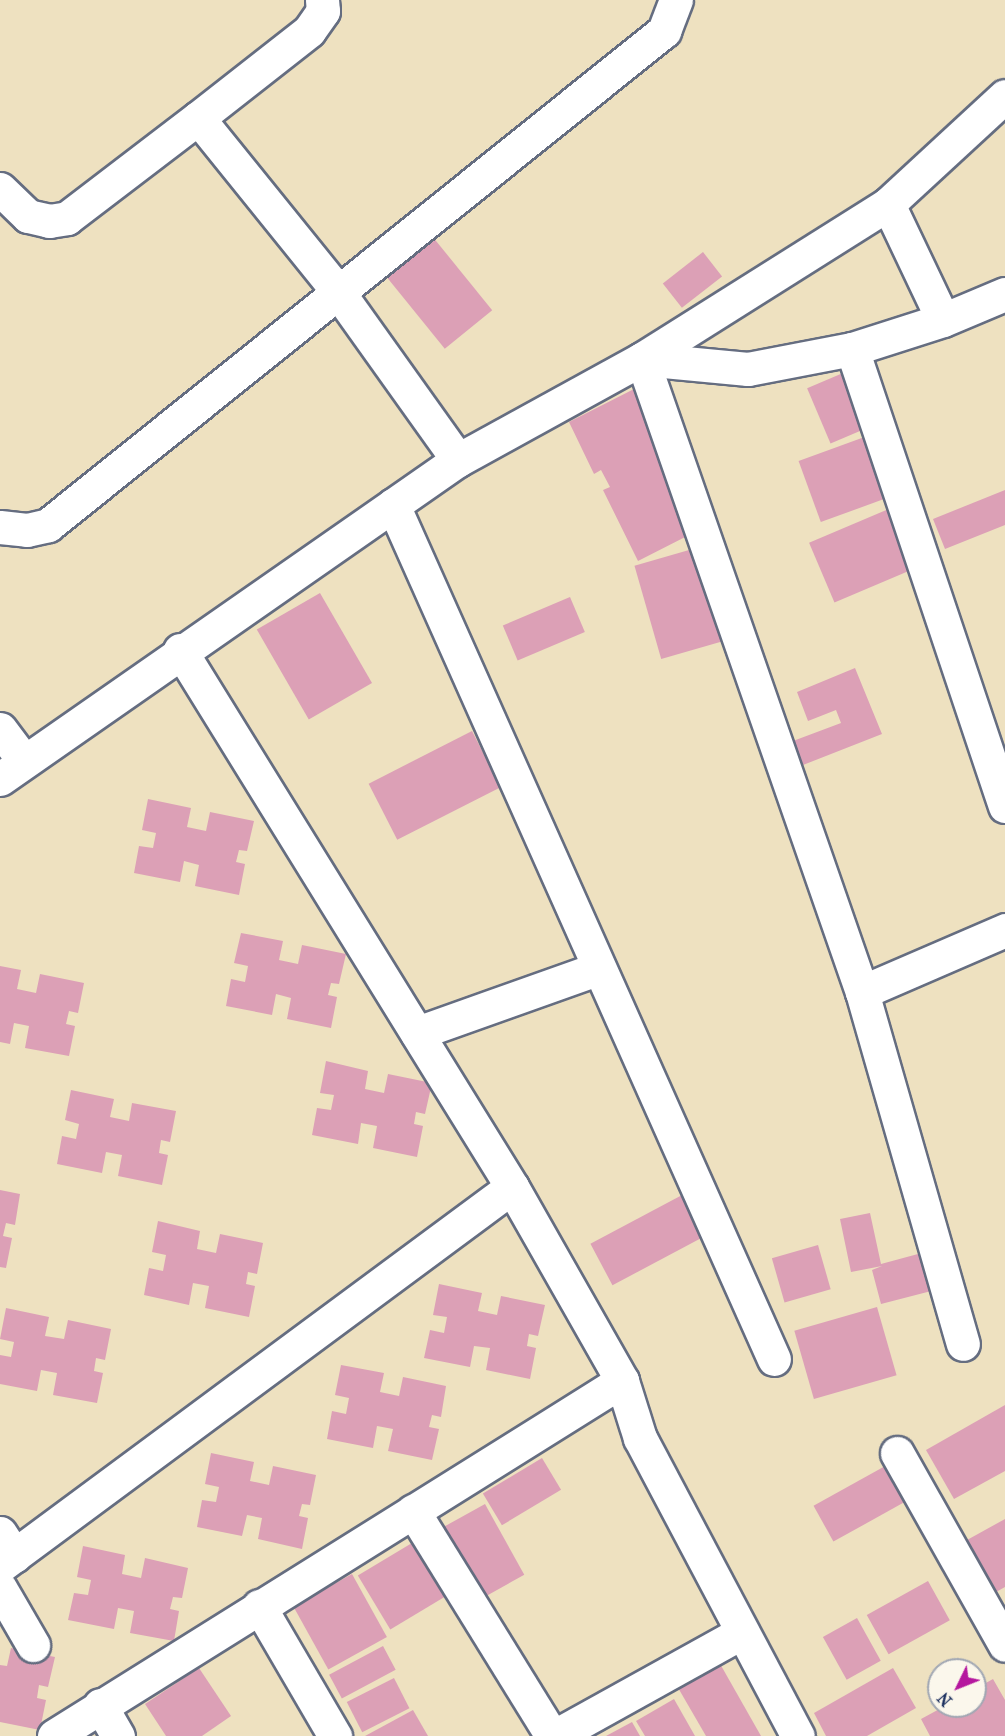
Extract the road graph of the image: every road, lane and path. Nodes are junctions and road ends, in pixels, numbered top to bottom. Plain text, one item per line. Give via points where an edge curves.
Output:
1 (322, 0) edge
2 (676, 0) edge
3 (1005, 96) edge
4 (198, 118) junction
5 (0, 189) edge
6 (888, 204) junction
7 (336, 289) junction
8 (1005, 294) edge
9 (943, 320) junction
10 (852, 349) junction
11 (642, 359) junction
12 (458, 460) junction
13 (393, 505) junction
14 (0, 527) edge
15 (180, 650) junction
16 (0, 729) edge
17 (12, 769) edge
18 (1005, 806) edge
19 (1005, 930) edge
20 (597, 969) junction
21 (862, 992) junction
22 (417, 1033) junction
23 (512, 1187) junction
24 (963, 1344) dead end
25 (774, 1359) dead end
26 (622, 1381) junction
27 (897, 1453) dead end
28 (413, 1511) junction
29 (5, 1552) edge
30 (0, 1588) edge
31 (259, 1606) junction
32 (739, 1634) junction
33 (33, 1645) dead end
34 (1005, 1645) edge
35 (100, 1705) junction
36 (54, 1736) edge
37 (118, 1736) edge
38 (335, 1736) edge
39 (553, 1736) edge
40 (798, 1736) edge

1 - 4 street via 323,11 309,31
2 - 7 street via 664,31
3 - 6 street
4 - 5 street via 67,218 49,221 28,216
4 - 7 street
6 - 9 street
6 - 11 street
7 - 12 street
7 - 14 street via 48,525 27,530
8 - 9 street
9 - 10 street
10 - 11 street via 748,369
10 - 18 street
11 - 12 street
11 - 21 street
12 - 13 street
13 - 15 street
13 - 20 street
15 - 17 street
15 - 22 street
16 - 17 street
19 - 21 street
20 - 22 street
20 - 25 street
21 - 24 street
22 - 23 street
23 - 26 street
23 - 29 street
26 - 28 street
26 - 32 street via 640,1438
27 - 34 street
28 - 31 street
28 - 39 street
30 - 33 street
31 - 35 street
31 - 38 street
32 - 39 street
32 - 40 street
35 - 36 street
35 - 37 street

